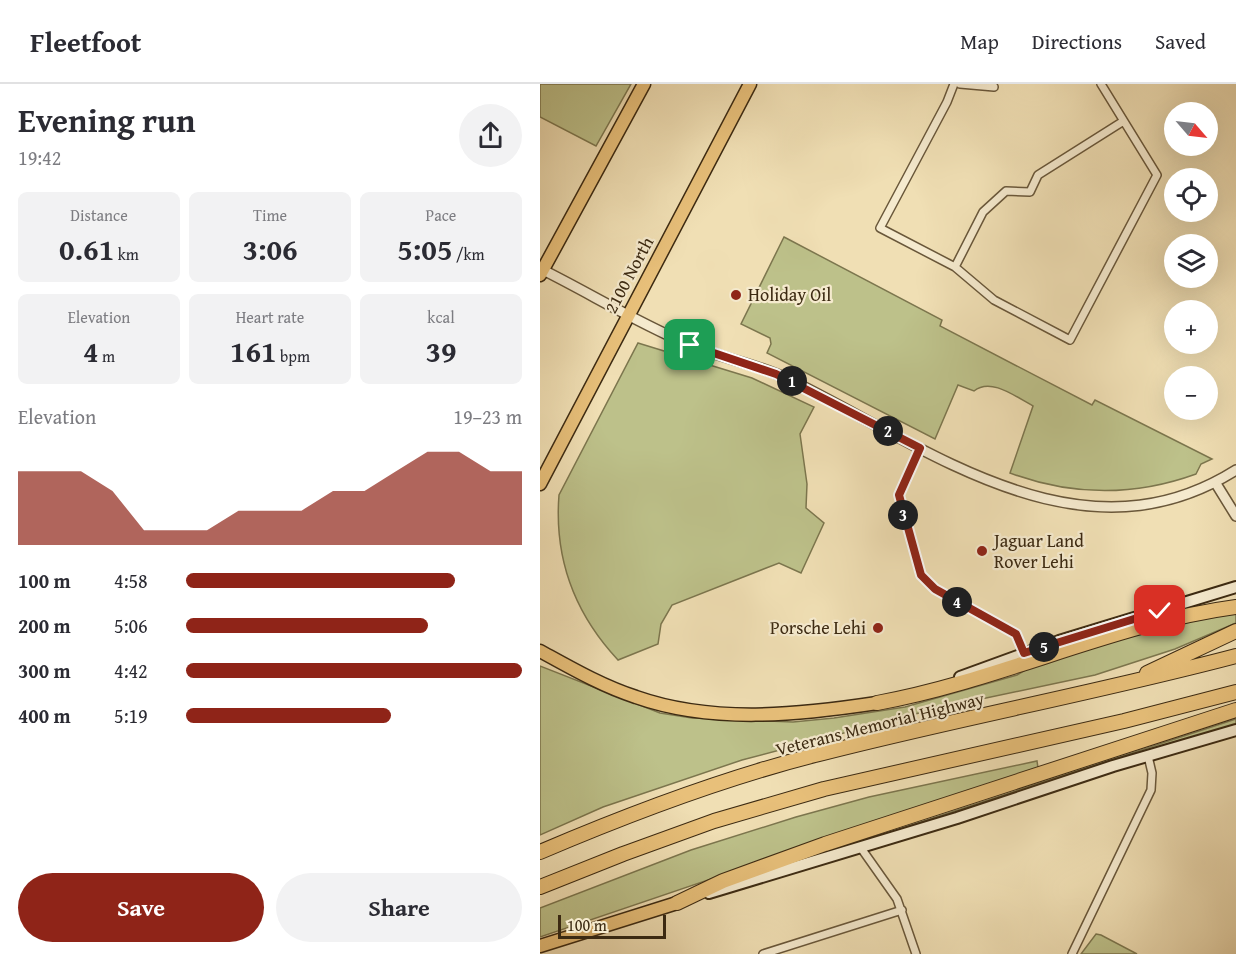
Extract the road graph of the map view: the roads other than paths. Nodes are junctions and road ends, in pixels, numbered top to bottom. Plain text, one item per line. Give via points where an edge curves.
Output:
1 (644, 84) edge
2 (750, 84) edge
3 (954, 84) edge
4 (960, 84) edge
5 (1101, 84) edge
6 (994, 87) dead end
7 (1122, 122) junction
8 (955, 267) junction
9 (541, 271) edge
10 (629, 314) junction
11 (920, 448) junction
12 (1236, 470) edge
13 (1215, 482) junction
14 (540, 484) edge
15 (1236, 516) edge
16 (1236, 587) edge
17 (1236, 608) edge
18 (1236, 631) edge
19 (540, 651) edge
20 (1024, 653) junction
21 (1236, 656) edge
22 (540, 659) edge
23 (567, 666) junction
24 (1118, 687) junction
25 (1236, 692) edge
26 (877, 703) junction
27 (1236, 710) edge
28 (1236, 730) edge
29 (1148, 756) junction
30 (861, 848) junction
31 (540, 852) edge
32 (540, 887) edge
33 (677, 903) junction
34 (902, 910) junction
35 (540, 946) edge
36 (764, 954) edge
37 (916, 954) edge
38 (1072, 954) edge

1 - 9 highway
2 - 10 highway, 2100 North
3 - 8 street via 880,228
4 - 6 street
5 - 7 street
7 - 8 street via 1038,175 1030,192 1006,191 983,212
7 - 8 street via 1158,175 1070,340 994,300
9 - 10 street
10 - 11 street via 686,344 776,374
10 - 14 highway, 2100 North
11 - 13 street via 1002,488 1072,505 1143,504
11 - 20 street via 899,495 921,575 935,589 1016,634
12 - 13 street
13 - 15 street
16 - 20 main road
17 - 26 highway via 1183,616 944,689
18 - 24 highway
19 - 23 highway
20 - 26 main road
21 - 24 highway, Veterans Memorial Highway
22 - 23 highway
23 - 26 highway via 635,697 694,711 779,714
24 - 31 highway, Veterans Memorial Highway via 814,755 655,806
25 - 32 highway via 824,789 714,821
27 - 33 highway via 825,844 723,881
28 - 29 main road
29 - 30 main road
29 - 38 street via 1151,790
30 - 33 main road
30 - 34 street
33 - 35 highway
34 - 36 street
34 - 37 street

